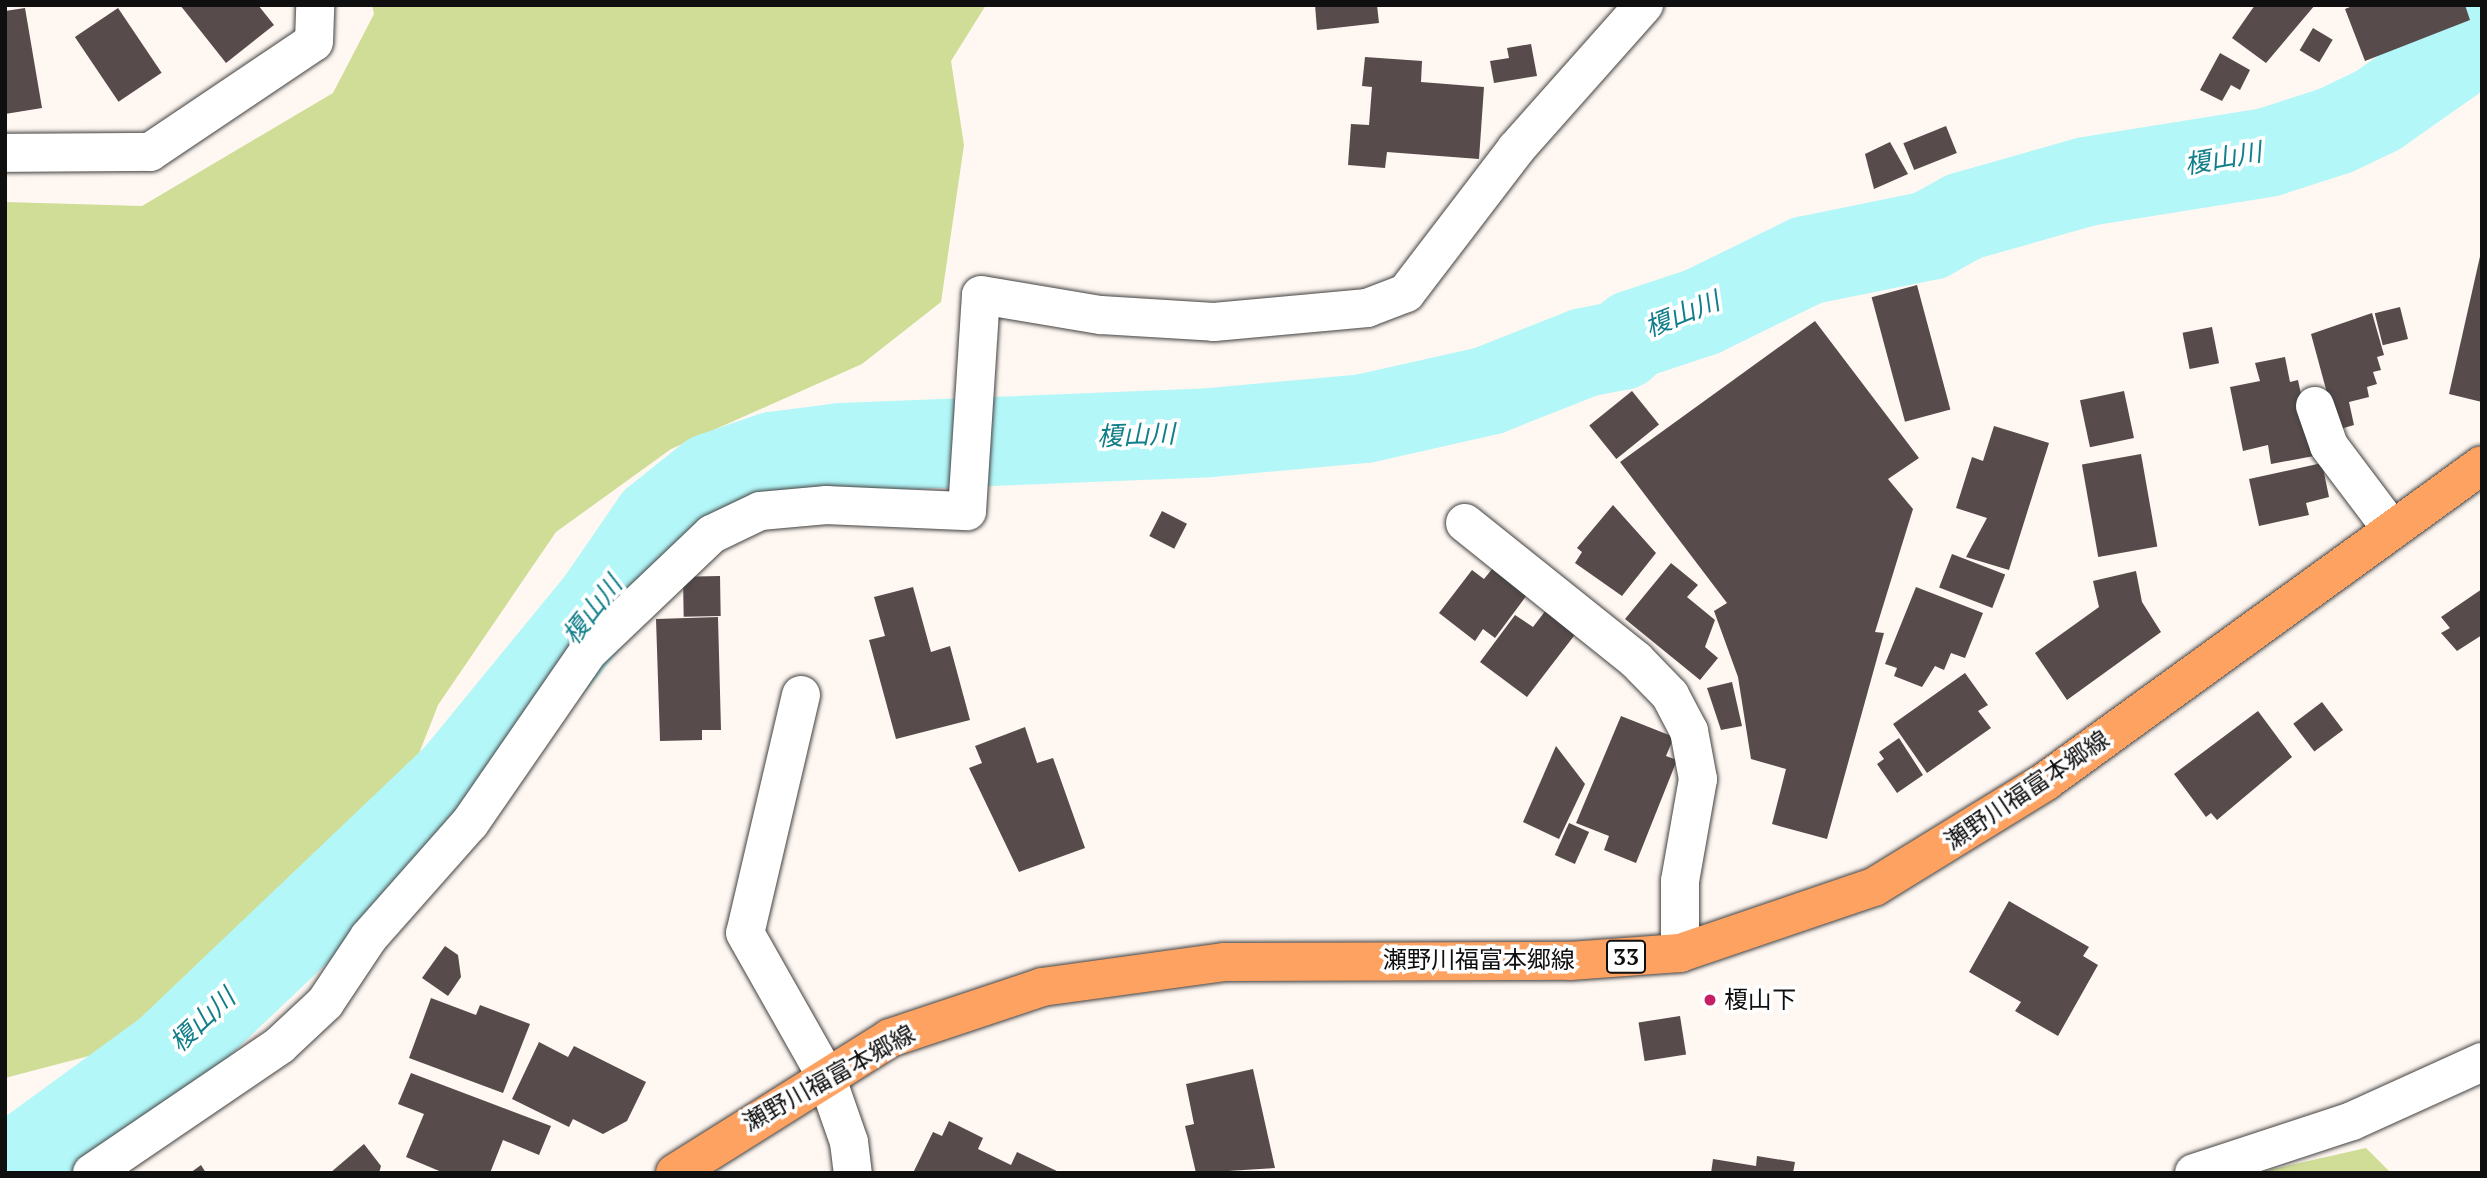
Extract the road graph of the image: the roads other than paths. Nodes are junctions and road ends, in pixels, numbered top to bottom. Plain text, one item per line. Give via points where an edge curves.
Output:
1 (315, 5) edge
2 (1644, 5) edge
3 (5, 153) edge
4 (2315, 405) dead end
5 (2482, 465) edge
6 (1465, 523) dead end
7 (2390, 527) junction
8 (801, 695) dead end
9 (1680, 953) junction
10 (2482, 1062) edge
11 (826, 1076) junction
12 (92, 1173) edge
13 (675, 1173) edge
14 (853, 1173) edge
15 (2194, 1173) edge

1 - 3 street via 314,42 150,152
2 - 12 street via 1516,149 1406,293 1367,308 1214,321 1101,314 981,295 972,499 967,511 827,505 760,511 712,534 588,652 470,823 369,937 324,1003 280,1045
4 - 7 street via 2329,446
5 - 7 main road, 瀬野川福富本郷線 / 33
6 - 9 street via 1636,660 1670,695 1689,731 1698,779 1680,881
7 - 9 main road, 瀬野川福富本郷線 / 33 via 1967,834 1874,887
8 - 11 street via 745,928
9 - 11 main road, 瀬野川福富本郷線 / 33 via 1570,961 1225,962 1157,970 1042,987 950,1015 890,1038
10 - 15 street via 2352,1121
11 - 13 main road, 瀬野川福富本郷線 / 33
11 - 14 street via 849,1142

